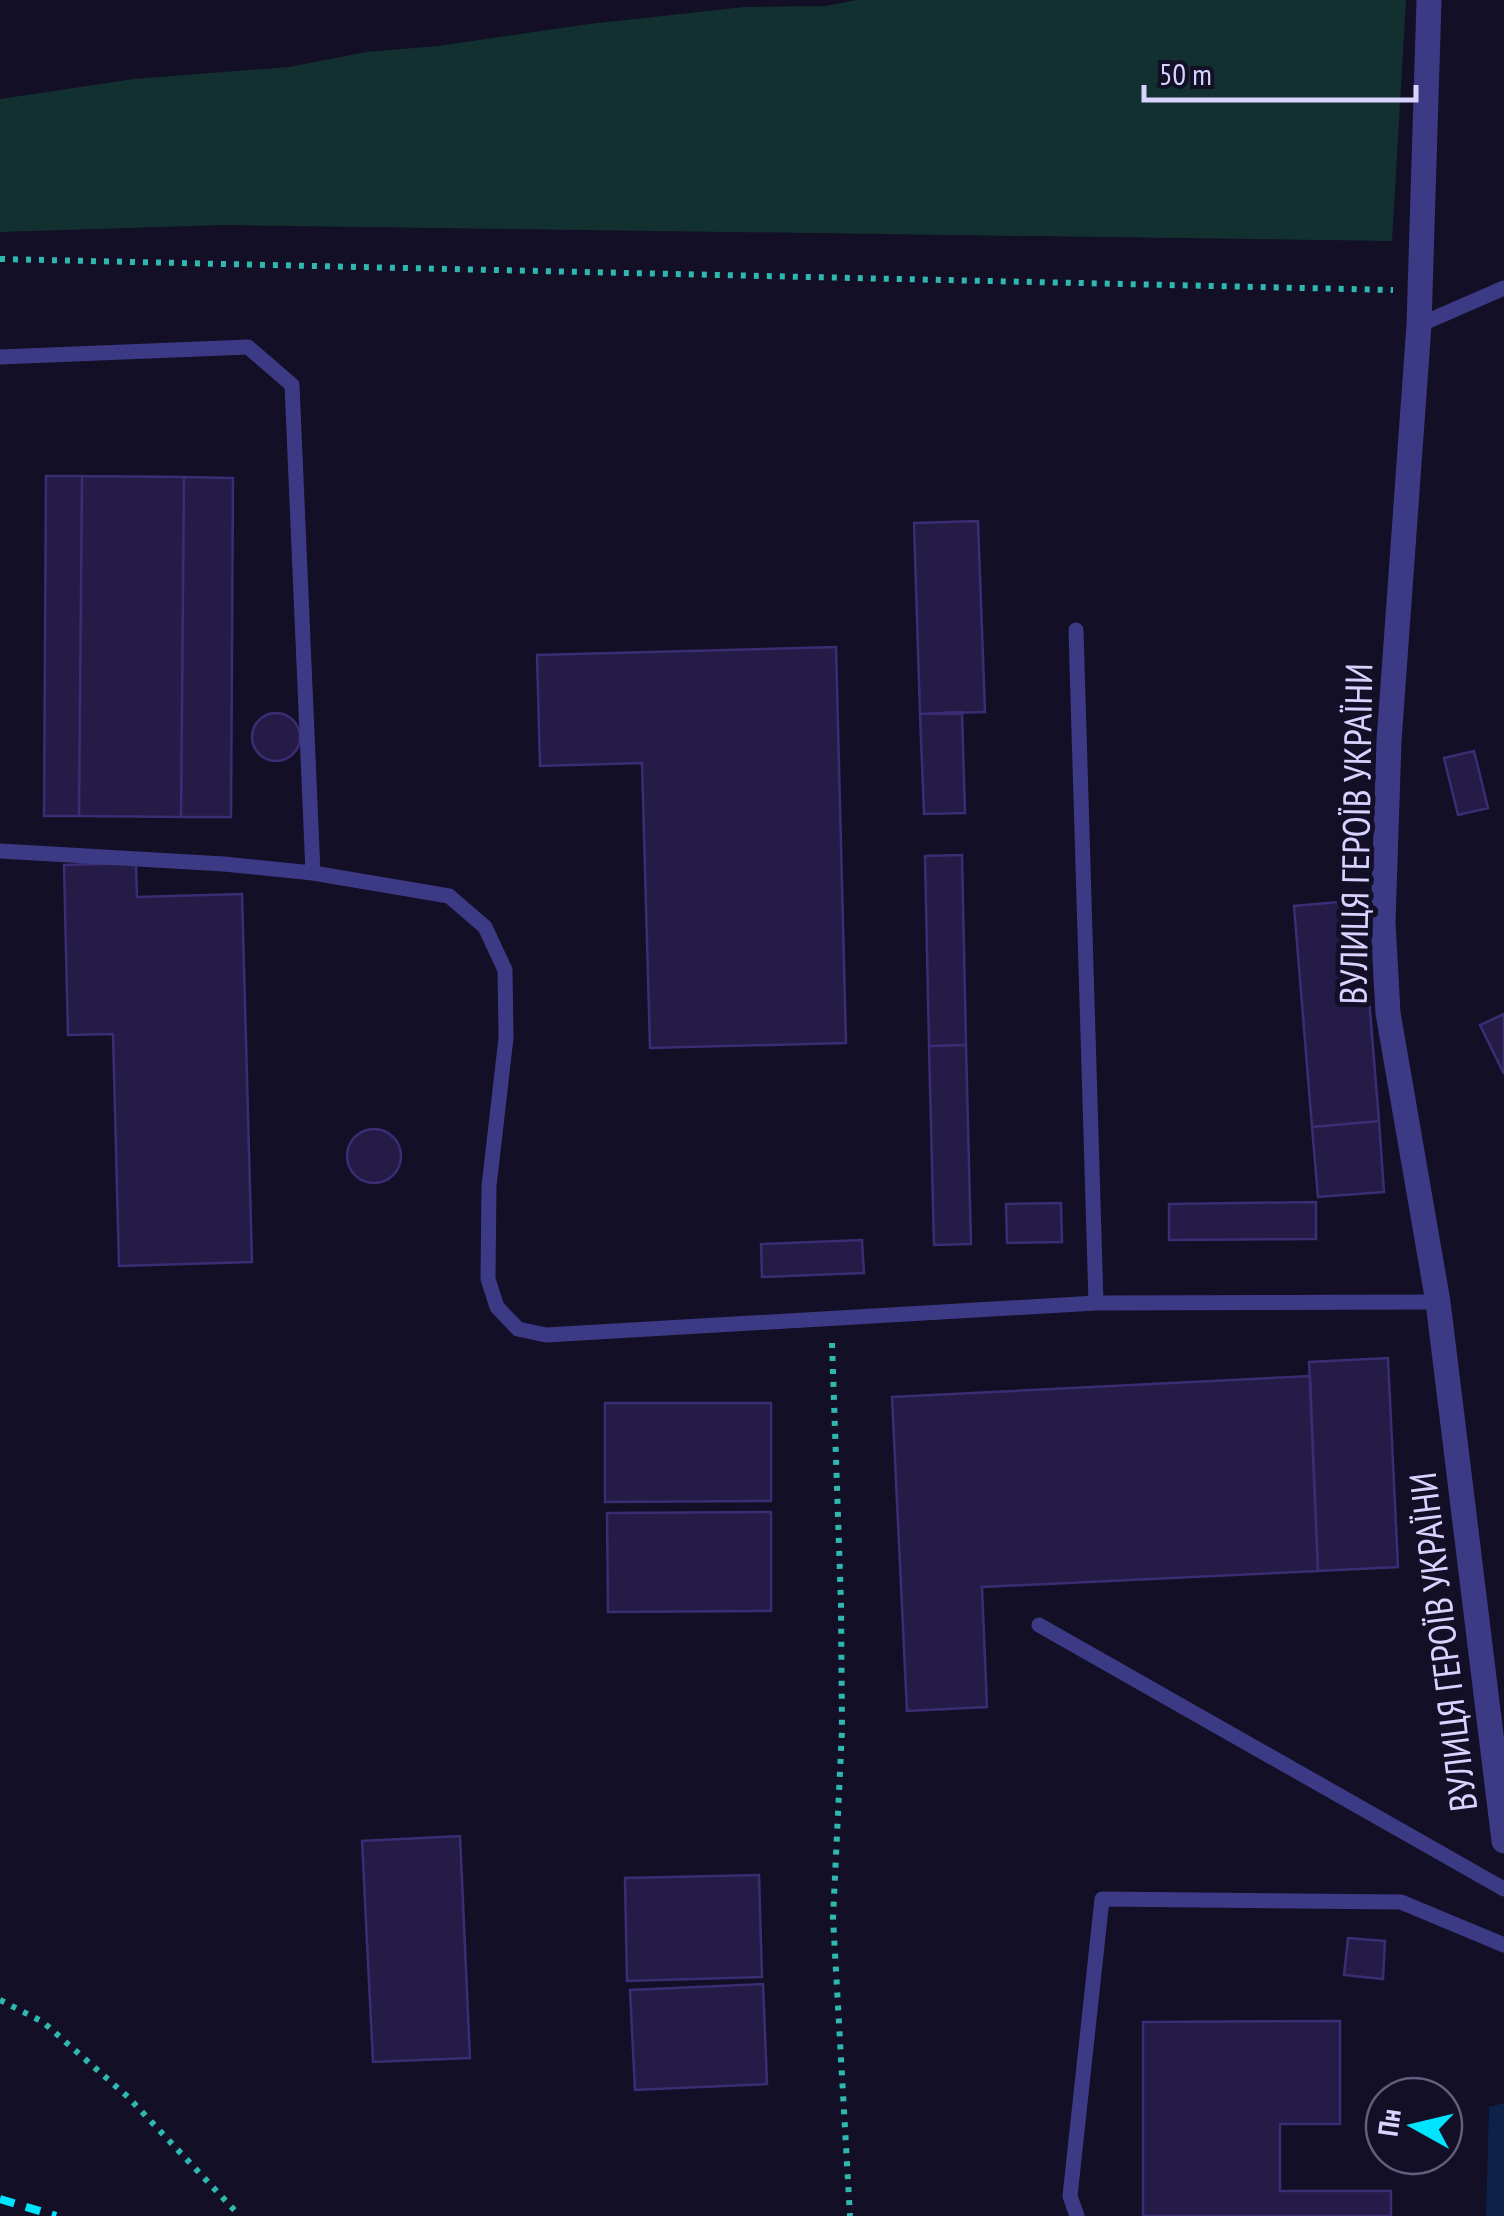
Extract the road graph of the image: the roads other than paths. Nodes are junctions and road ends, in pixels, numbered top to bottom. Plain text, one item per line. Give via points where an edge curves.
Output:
1 (1428, 0) edge
2 (1504, 288) edge
3 (1419, 325) junction
4 (0, 356) edge
5 (1076, 630) dead end
6 (0, 852) edge
7 (313, 874) junction
8 (1438, 1302) junction
9 (1096, 1303) junction
10 (1039, 1625) dead end
11 (1504, 1841) edge
12 (1504, 1889) edge
13 (1504, 1945) edge
14 (1077, 2216) edge

1 - 3 street, ВУЛИЦЯ ГЕРОЇВ УКРАЇНИ
2 - 3 lane
3 - 8 street, ВУЛИЦЯ ГЕРОЇВ УКРАЇНИ via 1383,922 1388,1014
4 - 7 lane via 248,347 292,385
5 - 9 lane
6 - 7 lane
7 - 9 lane via 450,896 485,928 505,970 506,1038 488,1186 488,1278 497,1307 518,1329 546,1335
8 - 9 lane
8 - 11 street, ВУЛИЦЯ ГЕРОЇВ УКРАЇНИ
10 - 12 lane
13 - 14 lane via 1401,1902 1102,1898 1070,2196

